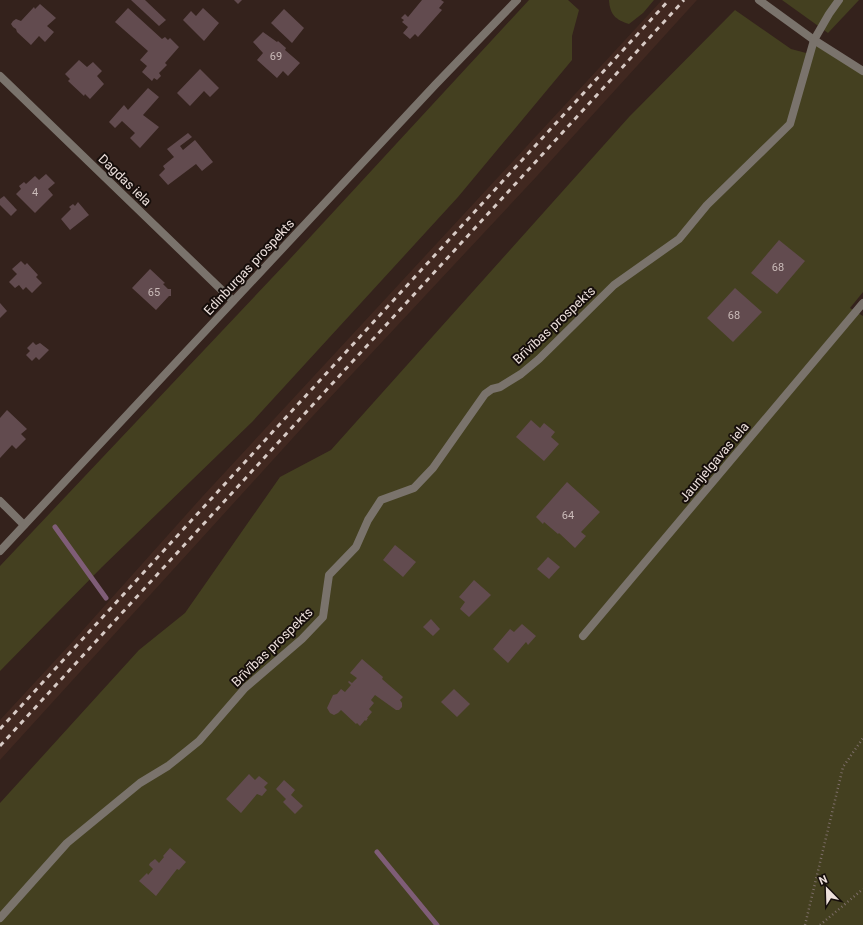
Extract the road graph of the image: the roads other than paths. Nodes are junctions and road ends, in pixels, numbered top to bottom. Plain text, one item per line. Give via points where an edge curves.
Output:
1 (517, 0) edge
2 (760, 0) edge
3 (839, 0) edge
4 (814, 40) junction
5 (863, 71) edge
6 (0, 76) edge
7 (233, 301) junction
8 (863, 304) edge
9 (0, 502) edge
10 (24, 525) junction
11 (0, 551) edge
12 (583, 636) dead end
13 (0, 918) edge

1 - 7 street, Edinburgas prospekts
2 - 4 street
3 - 4 street, Brīvības prospekts
4 - 5 street
4 - 13 street, Brīvības prospekts via 790,124 707,205 679,239 614,285 521,374 485,394 432,468 414,488 381,500 368,520 356,547 329,575 323,617 302,639 244,688 199,741 168,766 140,783 67,844
6 - 7 street, Dagdas iela
7 - 10 street, Edinburgas prospekts
8 - 12 street, Jaunjelgavas iela
9 - 10 street
10 - 11 street, Edinburgas prospekts

